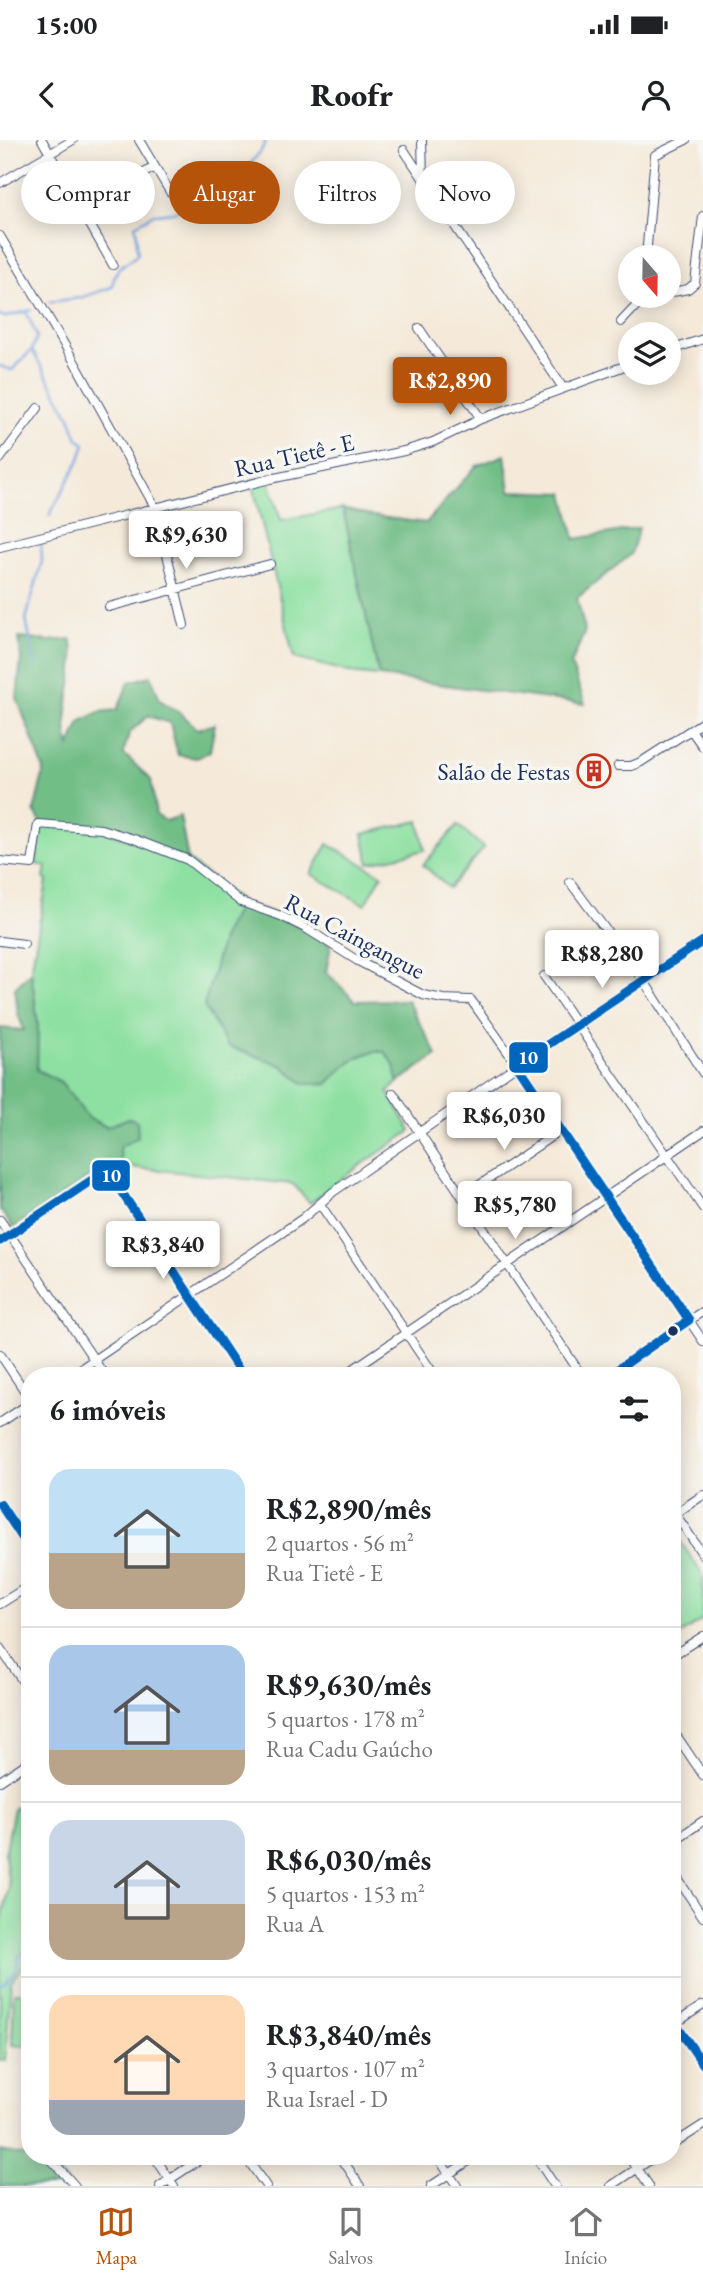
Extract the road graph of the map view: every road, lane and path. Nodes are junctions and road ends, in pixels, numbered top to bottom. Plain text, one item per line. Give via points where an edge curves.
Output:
1 (42, 140) edge
2 (73, 140) edge
3 (139, 140) edge
4 (422, 140) edge
5 (686, 140) edge
6 (404, 150) dead end
7 (50, 154) junction
8 (54, 161) edge
9 (151, 161) edge
10 (423, 161) edge
11 (415, 167) edge
12 (155, 169) edge
13 (0, 183) edge
14 (169, 190) edge
15 (703, 216) edge
16 (90, 224) edge
17 (453, 224) edge
18 (0, 236) edge
19 (647, 245) edge
20 (113, 265) dead end
21 (701, 268) edge
22 (703, 285) edge
23 (688, 289) junction
24 (681, 291) edge
25 (634, 308) edge
26 (622, 322) edge
27 (419, 328) dead end
28 (703, 339) edge
29 (681, 347) edge
30 (618, 369) edge
31 (563, 388) junction
32 (38, 408) dead end
33 (481, 419) junction
34 (0, 459) edge
35 (156, 509) junction
36 (0, 548) edge
37 (270, 564) dead end
38 (175, 589) junction
39 (109, 607) dead end
40 (184, 625) dead end
41 (703, 722) edge
42 (691, 730) junction
43 (703, 747) edge
44 (618, 766) dead end
45 (0, 861) edge
46 (570, 883) dead end
47 (0, 941) edge
48 (703, 941) edge
49 (24, 944) dead end
50 (544, 976) dead end
51 (644, 981) junction
52 (577, 1025) junction
53 (517, 1065) junction
54 (703, 1073) edge
55 (393, 1093) dead end
56 (561, 1130) junction
57 (703, 1131) edge
58 (419, 1133) junction
59 (667, 1155) junction
60 (462, 1197) junction
61 (606, 1197) junction
62 (320, 1204) junction
63 (703, 1208) edge
64 (0, 1220) edge
65 (10, 1234) junction
66 (0, 1241) edge
67 (507, 1264) junction
68 (189, 1295) junction
69 (703, 1311) edge
70 (689, 1320) junction
71 (406, 1333) junction
72 (703, 1341) edge
73 (0, 1354) edge
74 (94, 1359) junction
75 (83, 1367) edge
76 (99, 1367) edge
77 (237, 1367) edge
78 (355, 1367) edge
79 (429, 1367) edge
80 (576, 1367) edge
81 (620, 1367) edge
82 (21, 1387) edge
83 (21, 1408) edge
84 (0, 1423) edge
85 (703, 1495) edge
86 (0, 1504) edge
87 (681, 1508) edge
88 (681, 1524) edge
89 (21, 1536) edge
90 (703, 1555) edge
91 (21, 1591) edge
92 (0, 1604) edge
93 (703, 1636) edge
94 (0, 1648) edge
95 (681, 1651) edge
96 (21, 1679) edge
97 (681, 1742) edge
98 (21, 1767) edge
99 (703, 1775) edge
100 (0, 1781) edge
101 (703, 1821) edge
102 (681, 1836) edge
103 (681, 1883) edge
104 (703, 1916) edge
105 (703, 2005) edge
106 (681, 2018) edge
107 (681, 2034) edge
108 (703, 2064) edge
109 (703, 2124) edge
110 (681, 2139) edge
111 (56, 2165) edge
112 (160, 2165) edge
113 (194, 2165) edge
114 (251, 2165) edge
115 (346, 2165) edge
116 (443, 2165) edge
117 (462, 2165) edge
118 (541, 2165) edge
119 (635, 2165) edge
120 (643, 2165) edge
121 (637, 2169) junction
122 (449, 2174) junction
123 (172, 2183) edge
124 (75, 2186) edge
125 (160, 2186) edge
126 (266, 2186) edge
127 (360, 2186) edge
128 (431, 2186) edge
129 (457, 2186) edge
130 (555, 2186) edge
131 (611, 2186) edge
132 (649, 2186) edge

1 - 7 street
2 - 7 street
3 - 9 street
4 - 10 street
5 - 19 street via 655,155
6 - 11 street
7 - 8 street
7 - 13 street
12 - 14 street
15 - 21 street
16 - 20 street
17 - 31 street
18 - 35 street
21 - 23 street
22 - 23 street
23 - 24 street
25 - 26 street
27 - 33 street
28 - 29 street
30 - 31 street, Rua Tietê - E
31 - 33 street, Rua Tietê - E
32 - 34 street
33 - 35 street, Rua Tietê - E via 404,451 315,468
35 - 36 street, Rua Tietê - E
35 - 38 street
37 - 38 street
38 - 39 street
38 - 40 street
41 - 42 street
42 - 43 street
42 - 44 street via 641,762
45 - 53 street, Rua Caingangue via 32,864 38,824 101,829 188,860 241,902 307,929 423,995 471,1000
46 - 51 street
47 - 49 street
48 - 51 street
50 - 52 street
51 - 52 street
51 - 54 street
52 - 53 street
52 - 59 street
53 - 56 street, Rua Caingangue
53 - 58 street
55 - 58 street
56 - 60 street
56 - 61 street, Rua Caingangue
57 - 59 street
58 - 60 street
58 - 62 street
59 - 61 street
59 - 63 street
60 - 67 street
61 - 67 street
61 - 70 street, Rua Caingangue
62 - 68 street
62 - 71 street
64 - 65 street
65 - 66 street
65 - 68 street via 107,1170
65 - 74 street
67 - 71 street
67 - 80 street
68 - 74 street
68 - 77 street
69 - 70 street
70 - 72 street, Rua Caingangue
70 - 81 street
71 - 78 street
71 - 79 street
73 - 82 street
74 - 75 street
74 - 76 street
83 - 84 street
85 - 87 street
86 - 89 street
88 - 90 street
91 - 92 street
93 - 95 street
94 - 96 street
97 - 99 street
98 - 100 street
101 - 102 street
103 - 104 street
105 - 106 street
107 - 108 street
109 - 110 street
111 - 124 street
112 - 123 street
113 - 123 street
114 - 126 street
115 - 127 street
116 - 122 street
117 - 122 street
118 - 130 street
119 - 121 street
120 - 121 street
121 - 131 street
121 - 132 street
122 - 128 street
122 - 129 street
123 - 125 street

